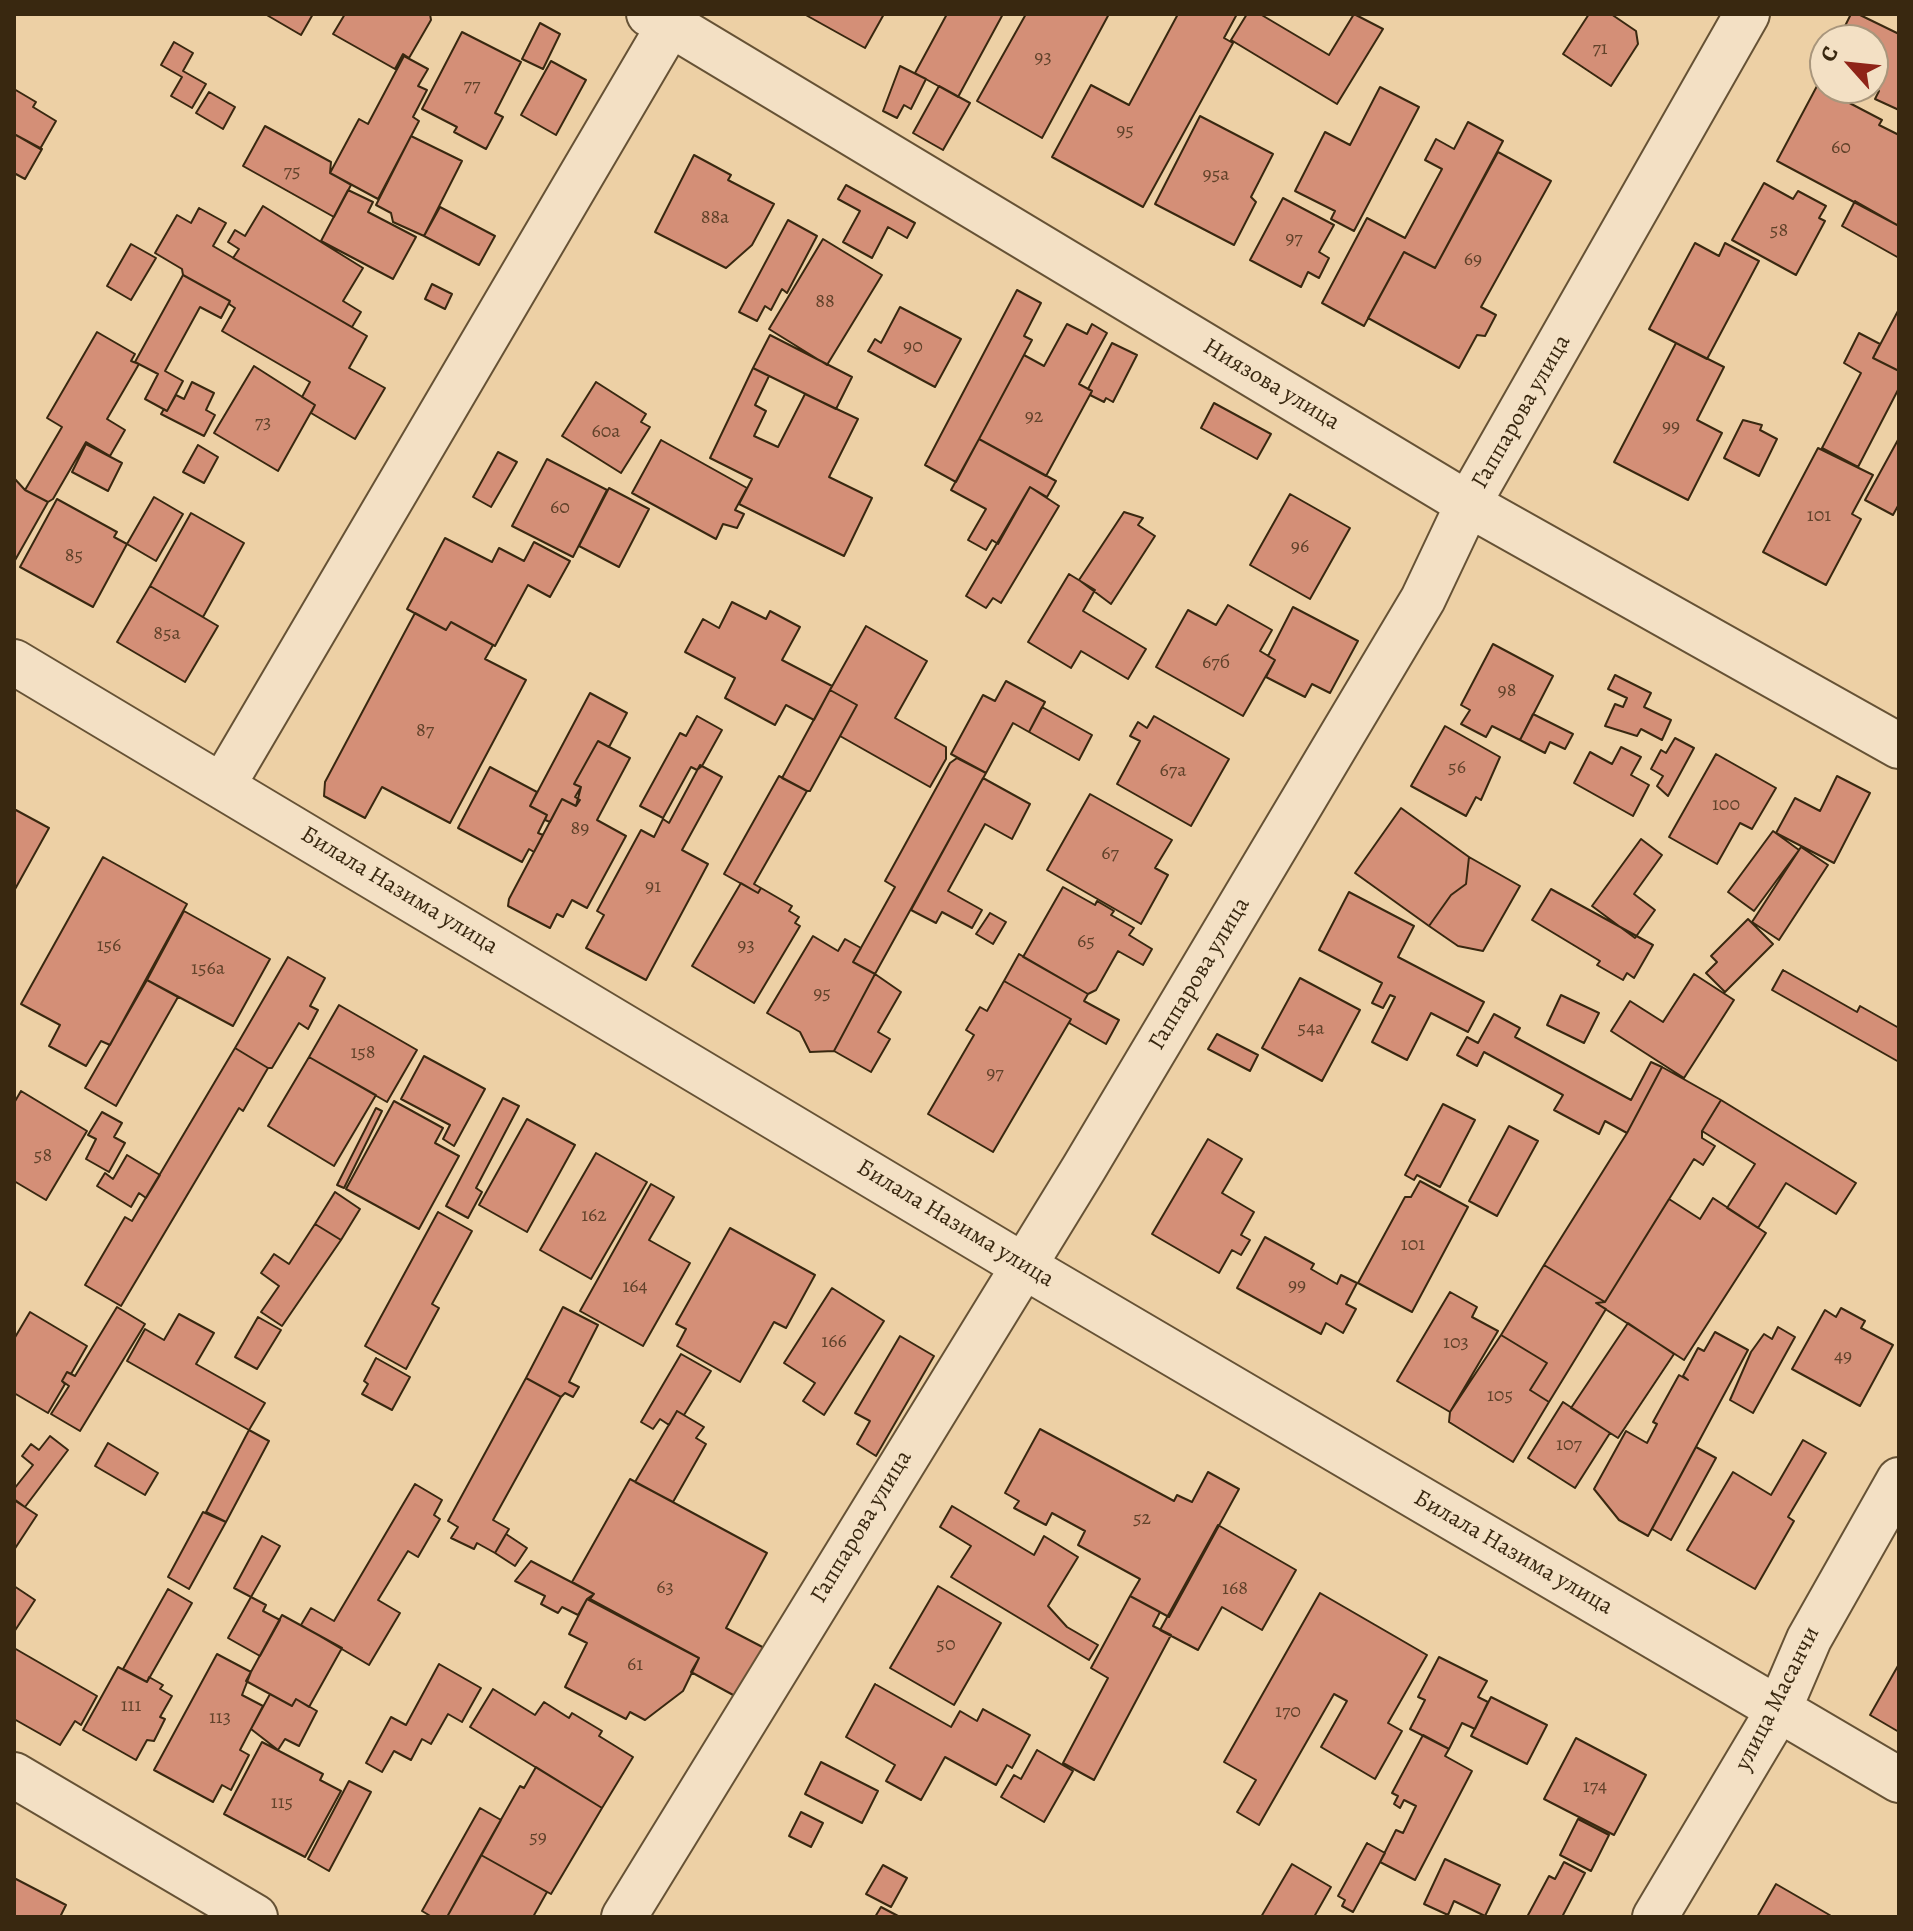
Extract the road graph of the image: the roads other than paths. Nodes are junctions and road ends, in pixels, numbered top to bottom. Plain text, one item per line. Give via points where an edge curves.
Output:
1 (1747, 14) edge
2 (665, 17) edge
3 (1468, 504) junction
4 (14, 662) edge
5 (1899, 746) edge
6 (223, 785) junction
7 (1022, 1265) junction
8 (1899, 1480) edge
9 (1779, 1709) junction
10 (14, 1775) edge
11 (1899, 1780) edge
12 (255, 1917) edge
13 (624, 1917) edge
14 (1655, 1917) edge

1 - 3 street, Гаппарова улица
2 - 3 street, Ниязова улица
2 - 6 street
3 - 5 street, Ниязова улица
3 - 7 street, Гаппарова улица via 1423,599
4 - 6 street, Билала Назима улица
6 - 7 street, Билала Назима улица
7 - 9 street, Билала Назима улица
7 - 13 street, Гаппарова улица
8 - 9 street, улица Масанчи via 1809,1639
9 - 11 street, Билала Назима улица
9 - 14 street, улица Масанчи
10 - 12 street

